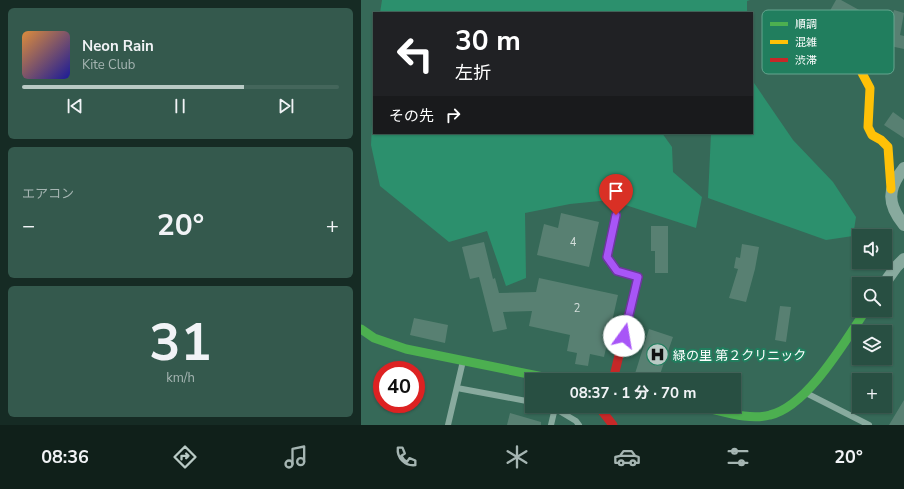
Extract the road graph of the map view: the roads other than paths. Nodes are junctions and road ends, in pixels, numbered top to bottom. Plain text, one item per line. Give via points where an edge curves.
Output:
1 (862, 74) edge
2 (904, 168) edge
3 (891, 189) junction
4 (616, 215) dead end
5 (904, 225) edge
6 (904, 259) edge
7 (889, 277) edge
8 (861, 317) edge
9 (361, 330) edge
10 (361, 336) edge
11 (374, 338) junction
12 (463, 360) junction
13 (527, 373) edge
14 (615, 373) edge
15 (457, 388) junction
16 (806, 393) junction
17 (525, 401) edge
18 (552, 413) edge
19 (563, 413) edge
20 (604, 413) edge
21 (733, 413) edge
22 (448, 425) edge
23 (551, 425) edge
24 (579, 425) edge
25 (613, 425) edge
26 (869, 425) edge

1 - 3 street via 869,88 868,127 872,135 887,147
2 - 3 street
3 - 5 street via 893,210
4 - 14 street via 607,257 617,271 638,277
6 - 7 street
8 - 16 street
9 - 11 street
10 - 11 street
11 - 12 street via 406,349
12 - 13 street
12 - 15 lane
15 - 17 lane
15 - 22 lane
16 - 21 street via 790,407 771,414 749,416
16 - 26 lane
18 - 23 lane
19 - 24 lane
20 - 25 street

